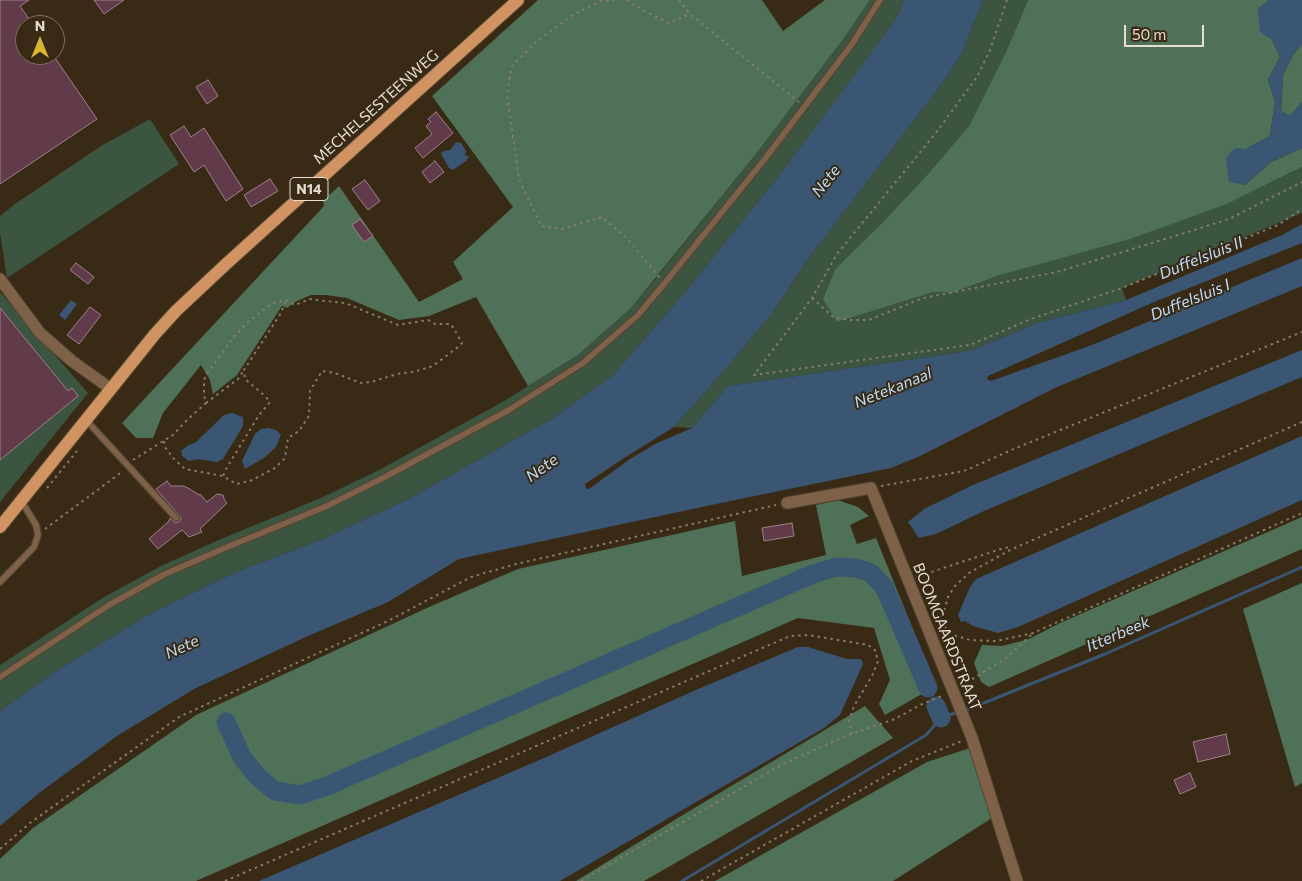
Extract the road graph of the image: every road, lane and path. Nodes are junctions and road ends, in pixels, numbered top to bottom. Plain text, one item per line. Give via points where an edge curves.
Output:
1 (518, 0) edge
2 (615, 0) edge
3 (626, 0) edge
4 (679, 0) edge
5 (880, 0) edge
6 (1007, 0) edge
7 (690, 14) junction
8 (804, 106) junction
9 (1302, 182) edge
10 (1302, 209) edge
11 (0, 278) edge
12 (664, 284) junction
13 (812, 298) junction
14 (286, 300) junction
15 (1302, 332) edge
16 (244, 370) junction
17 (111, 389) junction
18 (206, 403) junction
19 (86, 420) junction
20 (1302, 422) edge
21 (164, 441) junction
22 (128, 465) junction
23 (223, 476) junction
24 (871, 488) junction
25 (22, 502) junction
26 (787, 503) joint
27 (1302, 513) edge
28 (176, 518) dead end
29 (0, 527) edge
30 (38, 535) junction
31 (1015, 547) junction
32 (908, 580) junction
33 (0, 582) edge
34 (1033, 633) junction
35 (0, 677) edge
36 (954, 690) junction
37 (852, 734) junction
38 (972, 738) junction
39 (0, 849) edge
40 (225, 881) edge
41 (580, 881) edge
42 (701, 881) edge
43 (1017, 881) edge

1 - 17 main road, MECHELSESTEENWEG / N14 via 203,285 156,334
2 - 12 path via 600,1 573,15 537,41 512,66 507,94 519,179 541,226 562,228 602,217 626,237
3 - 7 path via 668,23
4 - 7 path
5 - 8 lane via 852,44
6 - 13 path via 977,77 837,254
7 - 8 path
8 - 12 lane
9 - 13 path via 1229,218 1188,232 1057,272 923,298 869,320 833,317
10 - 13 path via 1278,225 970,345 754,375
11 - 17 street via 40,333
12 - 35 lane via 638,314 584,363 509,410 327,506 165,574 109,605
14 - 16 path via 281,314
14 - 18 path via 264,308 226,345 204,380
14 - 23 path via 295,306 310,299 345,303 398,325 428,320 435,324 451,324 462,343 433,366 371,382 361,383 335,372 322,371 310,391 309,416 288,438 285,458 274,468 243,483 236,484
15 - 24 path via 964,471
16 - 18 path via 238,379
16 - 23 path via 245,379 270,402
17 - 19 main road, MECHELSESTEENWEG / N14
18 - 21 path
19 - 22 lane
19 - 25 main road, MECHELSESTEENWEG / N14
20 - 31 path
21 - 22 path
21 - 23 path via 173,458 185,469
22 - 28 lane
22 - 30 path
24 - 26 street
24 - 32 street, BOOMGAARDSTRAAT
25 - 29 main road, MECHELSESTEENWEG / N14
25 - 30 lane via 36,525
26 - 39 path via 471,577 390,620 179,717 30,823
27 - 34 path
30 - 33 lane via 34,547
31 - 32 path
31 - 34 path via 969,573 955,586 948,597 943,620 946,629 970,640 996,641
32 - 36 street, BOOMGAARDSTRAAT
34 - 36 path via 1005,659
36 - 37 path via 895,719
36 - 38 street, BOOMGAARDSTRAAT
37 - 40 path via 849,721 854,706 878,661 874,650 868,645 808,635 790,636
37 - 41 path via 783,764
38 - 42 path via 912,761
38 - 43 street, BOOMGAARDSTRAAT

